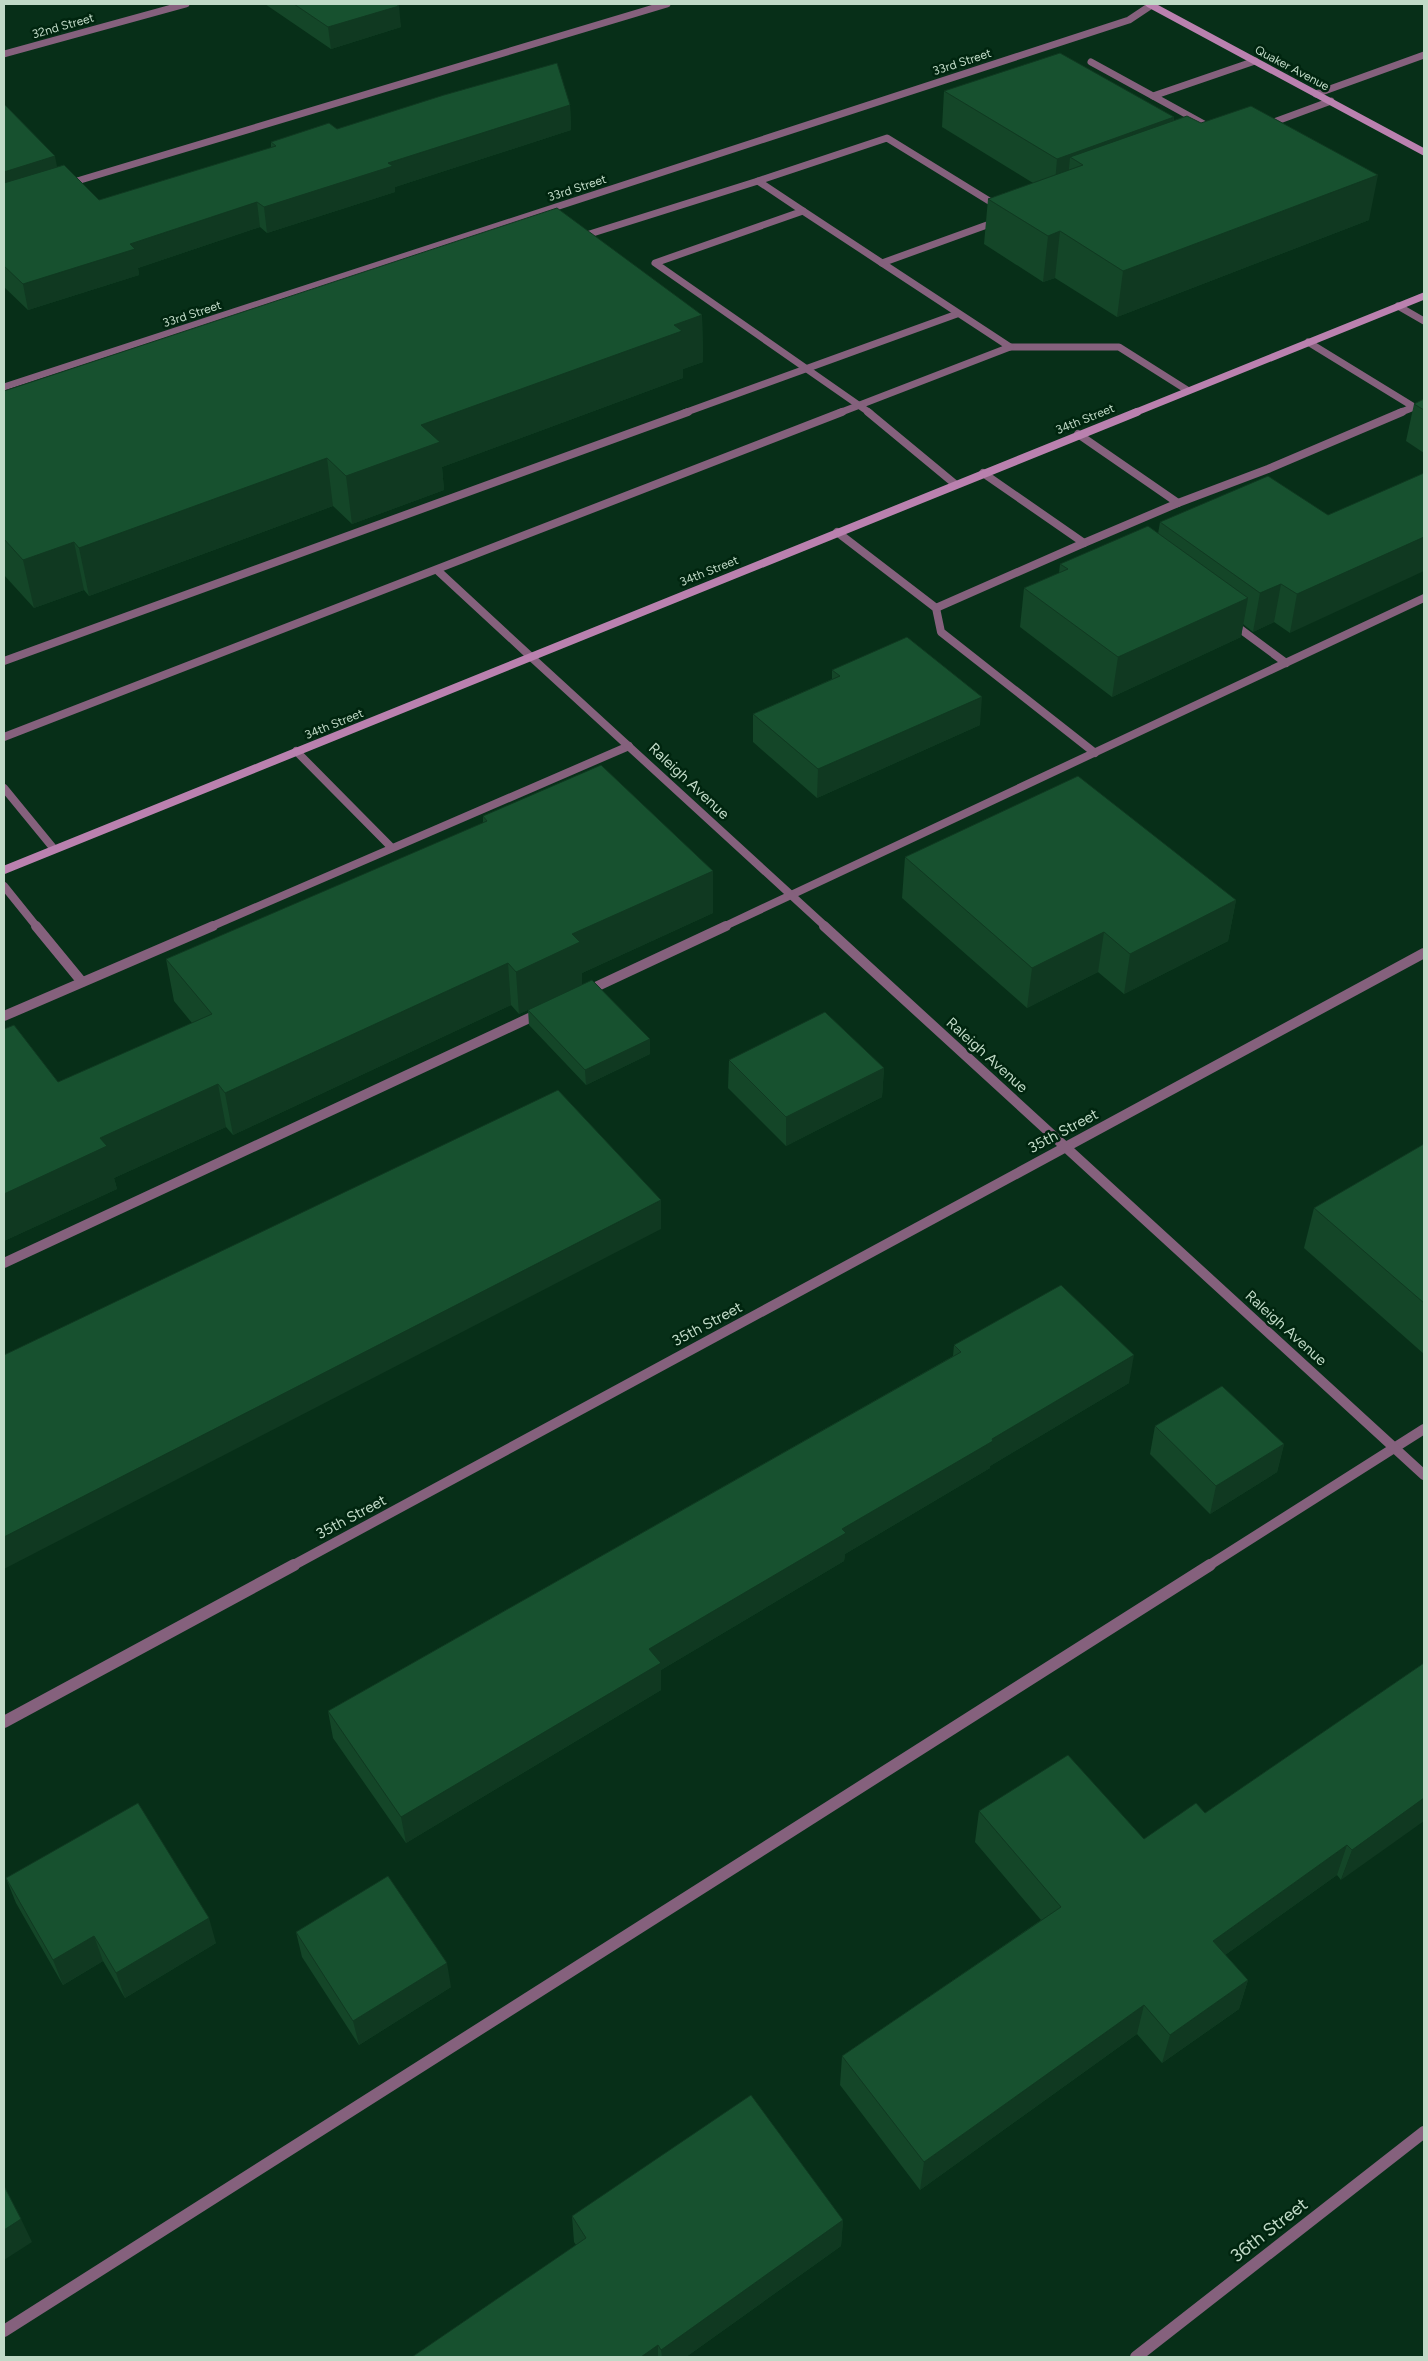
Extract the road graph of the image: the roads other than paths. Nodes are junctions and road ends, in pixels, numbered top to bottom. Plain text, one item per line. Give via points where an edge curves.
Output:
1 (186, 4) edge
2 (667, 4) edge
3 (1151, 4) edge
4 (4, 54) edge
5 (1424, 56) edge
6 (1255, 61) junction
7 (1091, 62) dead end
8 (1316, 94) junction
9 (1153, 96) junction
10 (1331, 101) junction
11 (1257, 128) edge
12 (1220, 134) edge
13 (1424, 152) edge
14 (758, 181) junction
15 (61, 186) edge
16 (1005, 210) edge
17 (803, 211) junction
18 (1004, 219) edge
19 (575, 238) edge
20 (882, 263) junction
21 (1424, 296) edge
22 (1398, 306) junction
23 (957, 314) junction
24 (1424, 321) edge
25 (1308, 342) junction
26 (1010, 347) junction
27 (808, 369) junction
28 (4, 387) edge
29 (1187, 390) junction
30 (861, 406) junction
31 (1078, 434) junction
32 (983, 473) junction
33 (955, 484) junction
34 (1178, 503) junction
35 (837, 532) junction
36 (1107, 533) junction
37 (1115, 539) edge
38 (1084, 544) junction
39 (437, 570) junction
40 (1424, 598) edge
41 (936, 608) junction
42 (1224, 618) edge
43 (530, 656) junction
44 (4, 661) edge
45 (1286, 663) junction
46 (4, 737) edge
47 (629, 746) junction
48 (296, 751) junction
49 (1095, 753) junction
50 (4, 788) edge
51 (392, 848) junction
52 (54, 849) junction
53 (4, 870) edge
54 (4, 886) edge
55 (791, 896) junction
56 (1424, 953) edge
57 (82, 982) junction
58 (574, 997) edge
59 (547, 1010) edge
60 (4, 1016) edge
61 (1065, 1147) junction
62 (4, 1263) edge
63 (1424, 1428) edge
64 (1394, 1448) junction
65 (1424, 1475) edge
66 (4, 1722) edge
67 (1424, 2132) edge
68 (4, 2331) edge
69 (1136, 2357) edge

1 - 4 street, 32nd Street
2 - 15 street
3 - 6 main road, Quaker Avenue
3 - 28 street, 33rd Street via 1129,20
5 - 8 street
6 - 8 main road, Quaker Avenue
6 - 9 street
7 - 9 street
8 - 10 main road, Quaker Avenue
9 - 12 street
10 - 11 street
10 - 13 main road, Quaker Avenue
14 - 16 street via 887,138
14 - 17 street
14 - 19 street
17 - 20 street
17 - 27 street via 655,263
18 - 20 street
20 - 23 street
21 - 22 main road, 34th Street
22 - 24 street
22 - 25 main road, 34th Street
23 - 26 street
23 - 27 street
25 - 29 main road, 34th Street
25 - 34 street via 1414,407
26 - 29 street via 1119,347
26 - 30 street
27 - 30 street
27 - 44 street
29 - 31 main road, 34th Street
30 - 33 street
30 - 39 street
31 - 32 main road, 34th Street
31 - 34 street
32 - 33 main road, 34th Street
32 - 38 street
33 - 35 main road, 34th Street
34 - 36 street
35 - 41 street
35 - 43 main road, 34th Street
36 - 37 street
36 - 38 street
38 - 41 street
39 - 43 street, Raleigh Avenue
39 - 46 street
40 - 45 street
41 - 49 street via 941,632
42 - 45 street
43 - 47 street, Raleigh Avenue
43 - 48 main road, 34th Street
45 - 49 street
47 - 51 street
47 - 55 street, Raleigh Avenue
48 - 51 street
48 - 52 main road, 34th Street
49 - 55 street
50 - 52 street
51 - 57 street
52 - 53 main road, 34th Street
54 - 57 street
55 - 58 street
55 - 61 street, Raleigh Avenue
56 - 61 street, 35th Street
57 - 60 street
59 - 62 street
61 - 64 street, Raleigh Avenue
61 - 66 street, 35th Street
63 - 64 street
64 - 65 street, Raleigh Avenue
64 - 68 street
67 - 69 street, 36th Street

